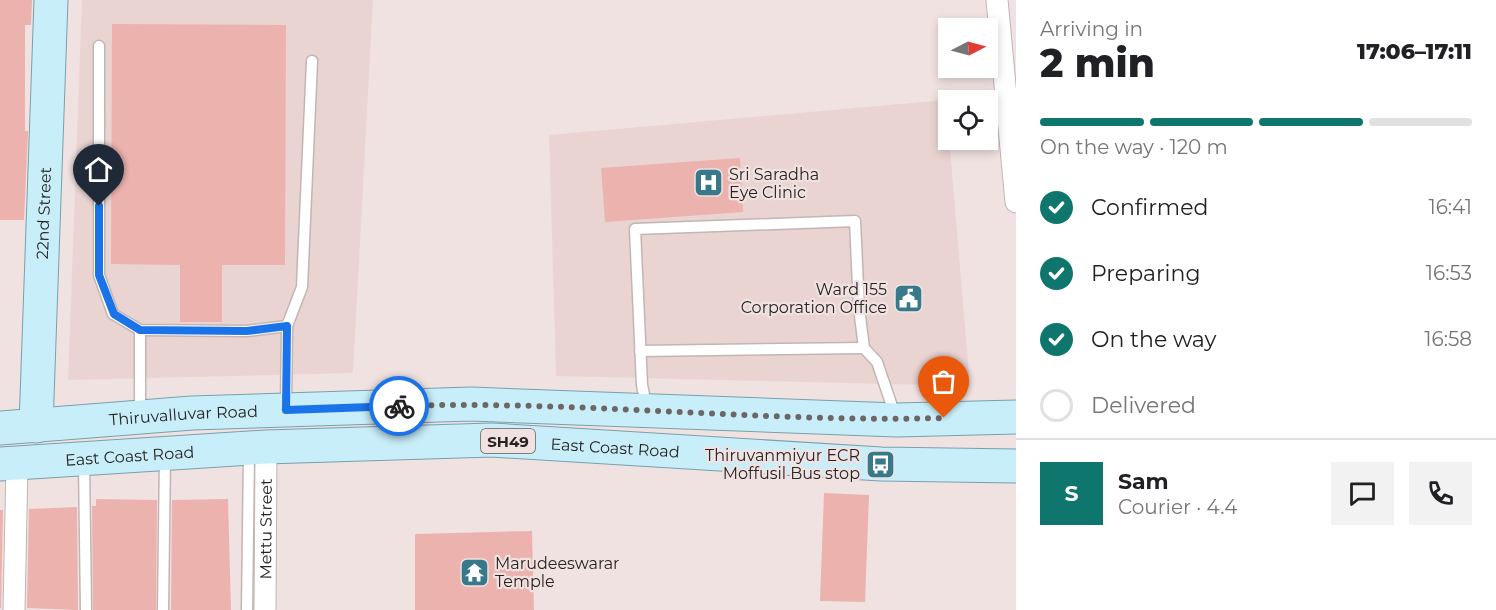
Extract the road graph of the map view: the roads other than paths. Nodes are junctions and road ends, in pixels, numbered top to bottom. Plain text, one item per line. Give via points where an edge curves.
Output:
1 (51, 0) edge
2 (997, 0) edge
3 (99, 46) dead end
4 (312, 61) dead end
5 (1016, 202) edge
6 (287, 326) junction
7 (140, 330) junction
8 (864, 348) junction
9 (640, 351) junction
10 (286, 410) junction
11 (648, 411) junction
12 (192, 413) junction
13 (1016, 417) edge
14 (140, 418) junction
15 (897, 420) junction
16 (36, 426) junction
17 (0, 428) edge
18 (257, 448) junction
19 (178, 453) junction
20 (84, 459) junction
21 (8, 464) edge
22 (1016, 466) edge
23 (14, 610) edge
24 (86, 610) edge
25 (163, 610) edge
26 (247, 610) edge
27 (266, 610) edge

1 - 16 main road, 22nd Street
2 - 5 street
3 - 7 lane via 99,275 114,314
4 - 6 lane via 302,287
6 - 7 lane via 247,331
6 - 10 lane
7 - 14 lane
8 - 9 lane
8 - 9 lane via 855,221 635,229
8 - 15 lane via 877,362
9 - 11 lane
10 - 11 main road, Thiruvalluvar Road / SH49 via 471,404
10 - 12 main road, Thiruvalluvar Road / SH49
11 - 15 main road, Thiruvalluvar Road / SH49
12 - 14 main road, Thiruvalluvar Road / SH49
12 - 19 main road
13 - 15 main road, Thiruvalluvar Road / SH49
14 - 16 main road, Thiruvalluvar Road / SH49
16 - 17 main road, SH49
18 - 19 main road, East Coast Road / SH49
18 - 22 main road, East Coast Road / SH49 via 492,440 881,464
18 - 26 lane
18 - 27 street, Mettu Street
19 - 20 main road, East Coast Road / SH49
19 - 25 lane
20 - 21 main road, East Coast Road / SH49
20 - 24 lane
21 - 23 street

